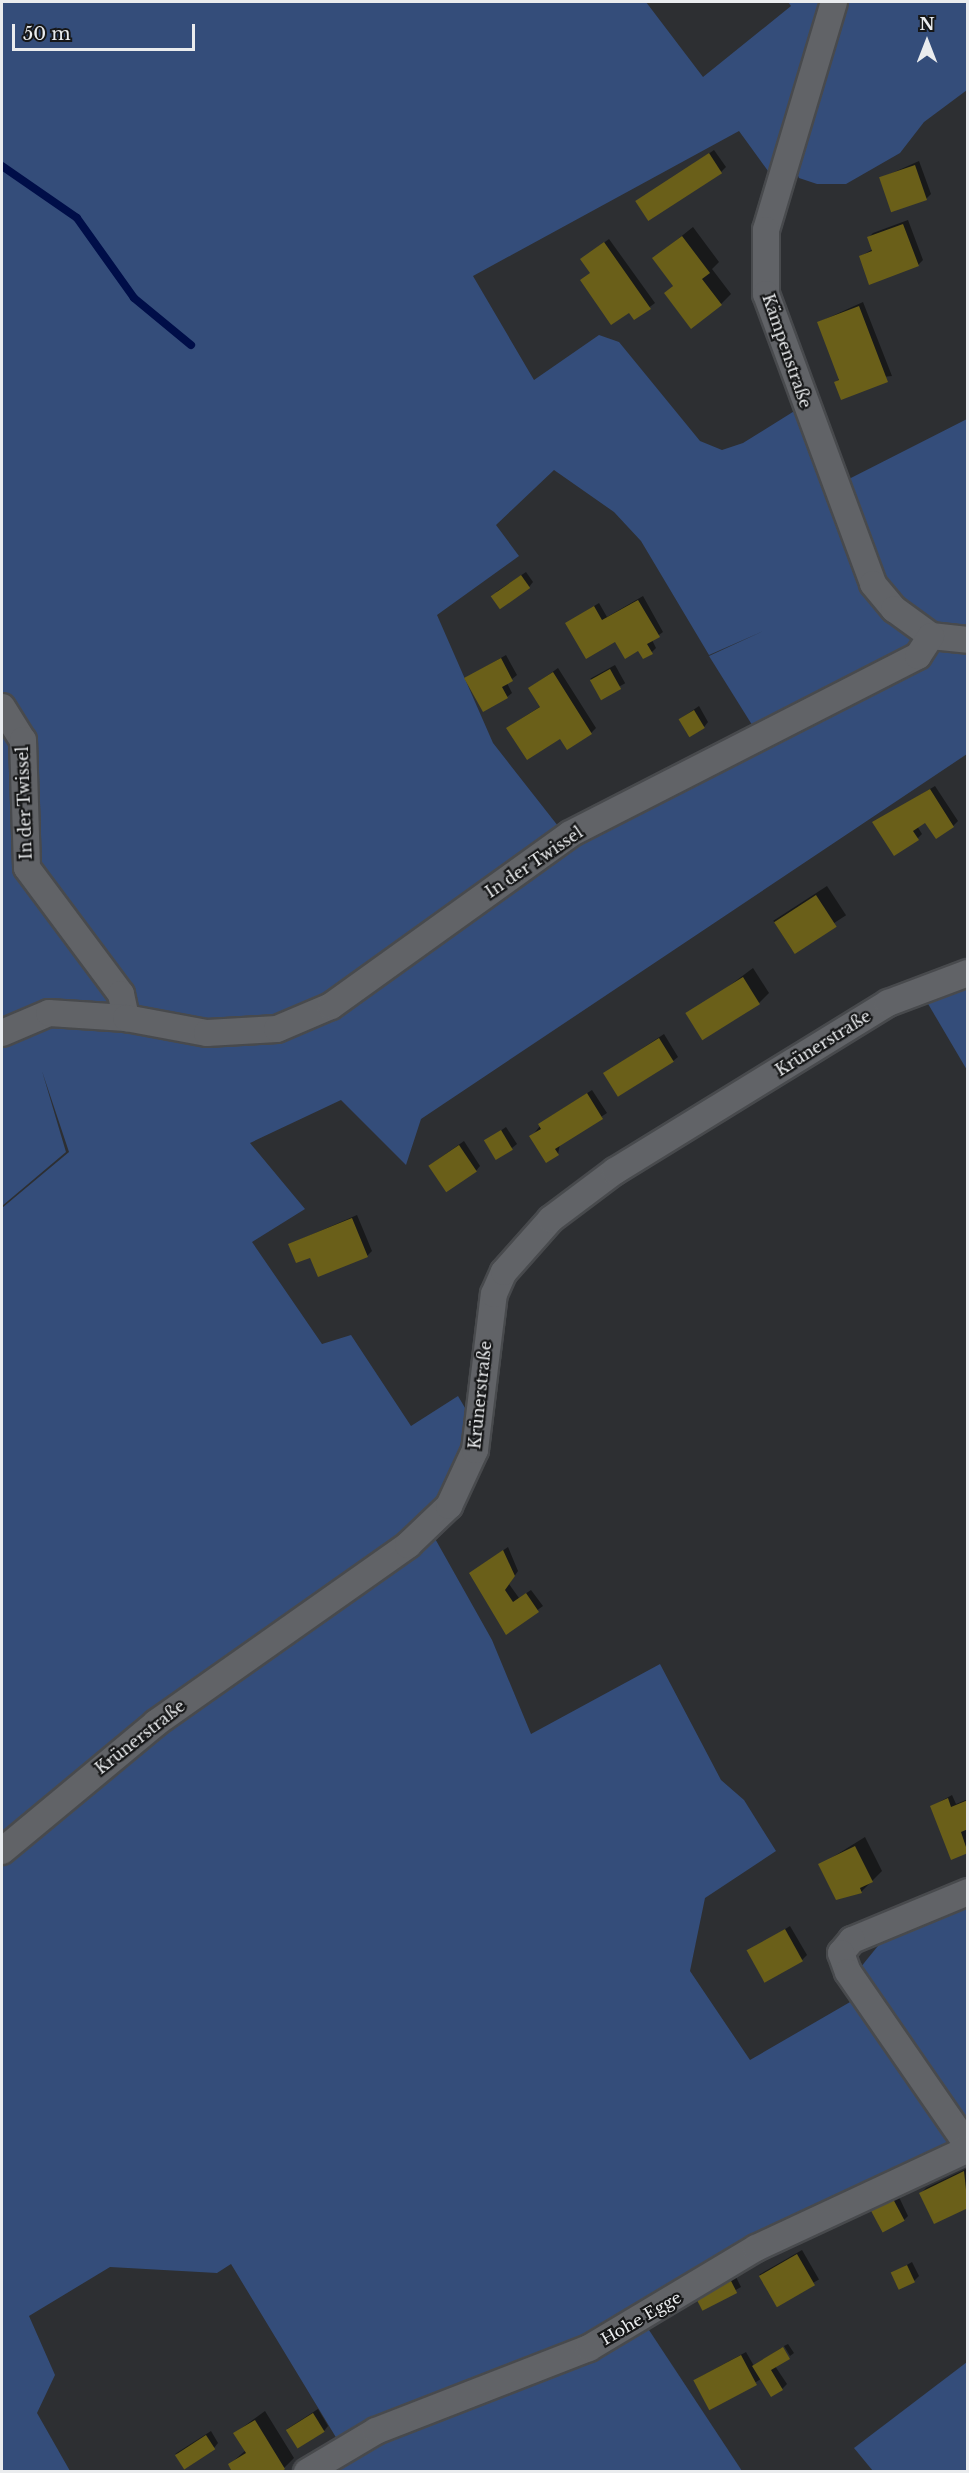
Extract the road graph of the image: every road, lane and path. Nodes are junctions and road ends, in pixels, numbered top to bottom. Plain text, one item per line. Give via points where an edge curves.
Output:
1 (834, 2) edge
2 (931, 636) junction
3 (968, 640) edge
4 (2, 707) edge
5 (968, 973) edge
6 (126, 1018) junction
7 (2, 1033) edge
8 (2, 1851) edge
9 (968, 1892) edge
10 (968, 2147) edge
11 (307, 2472) edge

1 - 2 street, Kämpenstraße via 766,230 762,273 779,338 873,584 894,609
2 - 3 street, Kämpenstraße
2 - 6 street, In der Twissel via 918,656 570,834 331,1005 277,1029 207,1033
4 - 6 street, In der Twissel via 23,740 27,868 121,994
5 - 8 street, Krünerstraße via 888,1003 615,1171 551,1219 504,1272 494,1294 476,1450 460,1490 437,1520 156,1723
6 - 7 street, In der Twissel via 49,1013
9 - 10 street, Hohe Egge via 852,1940 842,1953 848,1972
10 - 11 street, Hohe Egge via 756,2248 590,2348 376,2431

